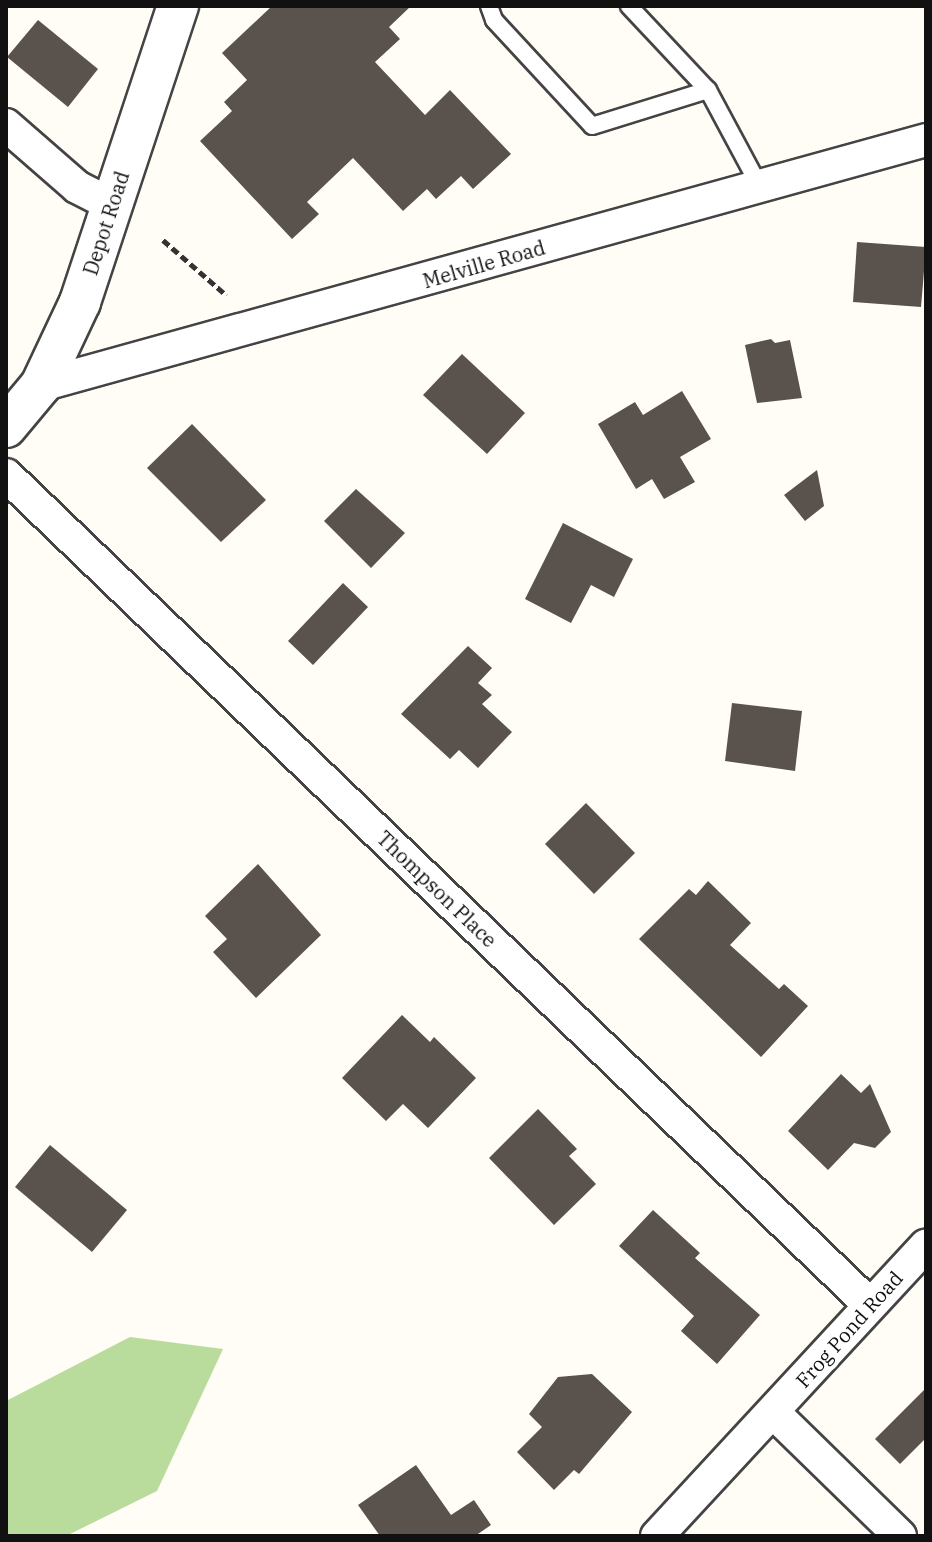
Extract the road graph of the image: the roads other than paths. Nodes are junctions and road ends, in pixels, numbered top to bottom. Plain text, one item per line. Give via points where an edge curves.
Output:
1 (178, 6) edge
2 (489, 6) edge
3 (629, 6) edge
4 (708, 90) junction
5 (6, 125) edge
6 (926, 140) edge
7 (760, 187) junction
8 (112, 205) junction
9 (41, 385) junction
10 (6, 427) edge
11 (6, 475) edge
12 (926, 1246) edge
13 (869, 1304) junction
14 (774, 1413) junction
15 (657, 1536) edge
16 (900, 1536) edge

1 - 8 street, Depot Road
2 - 4 lane via 494,20 592,126
3 - 4 lane
4 - 7 lane
5 - 8 street via 77,187
6 - 7 street, Melville Road
7 - 9 street, Melville Road
8 - 9 street, Depot Road via 80,302
9 - 10 street, Depot Road
11 - 13 street, Thompson Place
12 - 13 street, Frog Pond Road
13 - 14 street, Frog Pond Road
14 - 15 street, Frog Pond Road
14 - 16 street

